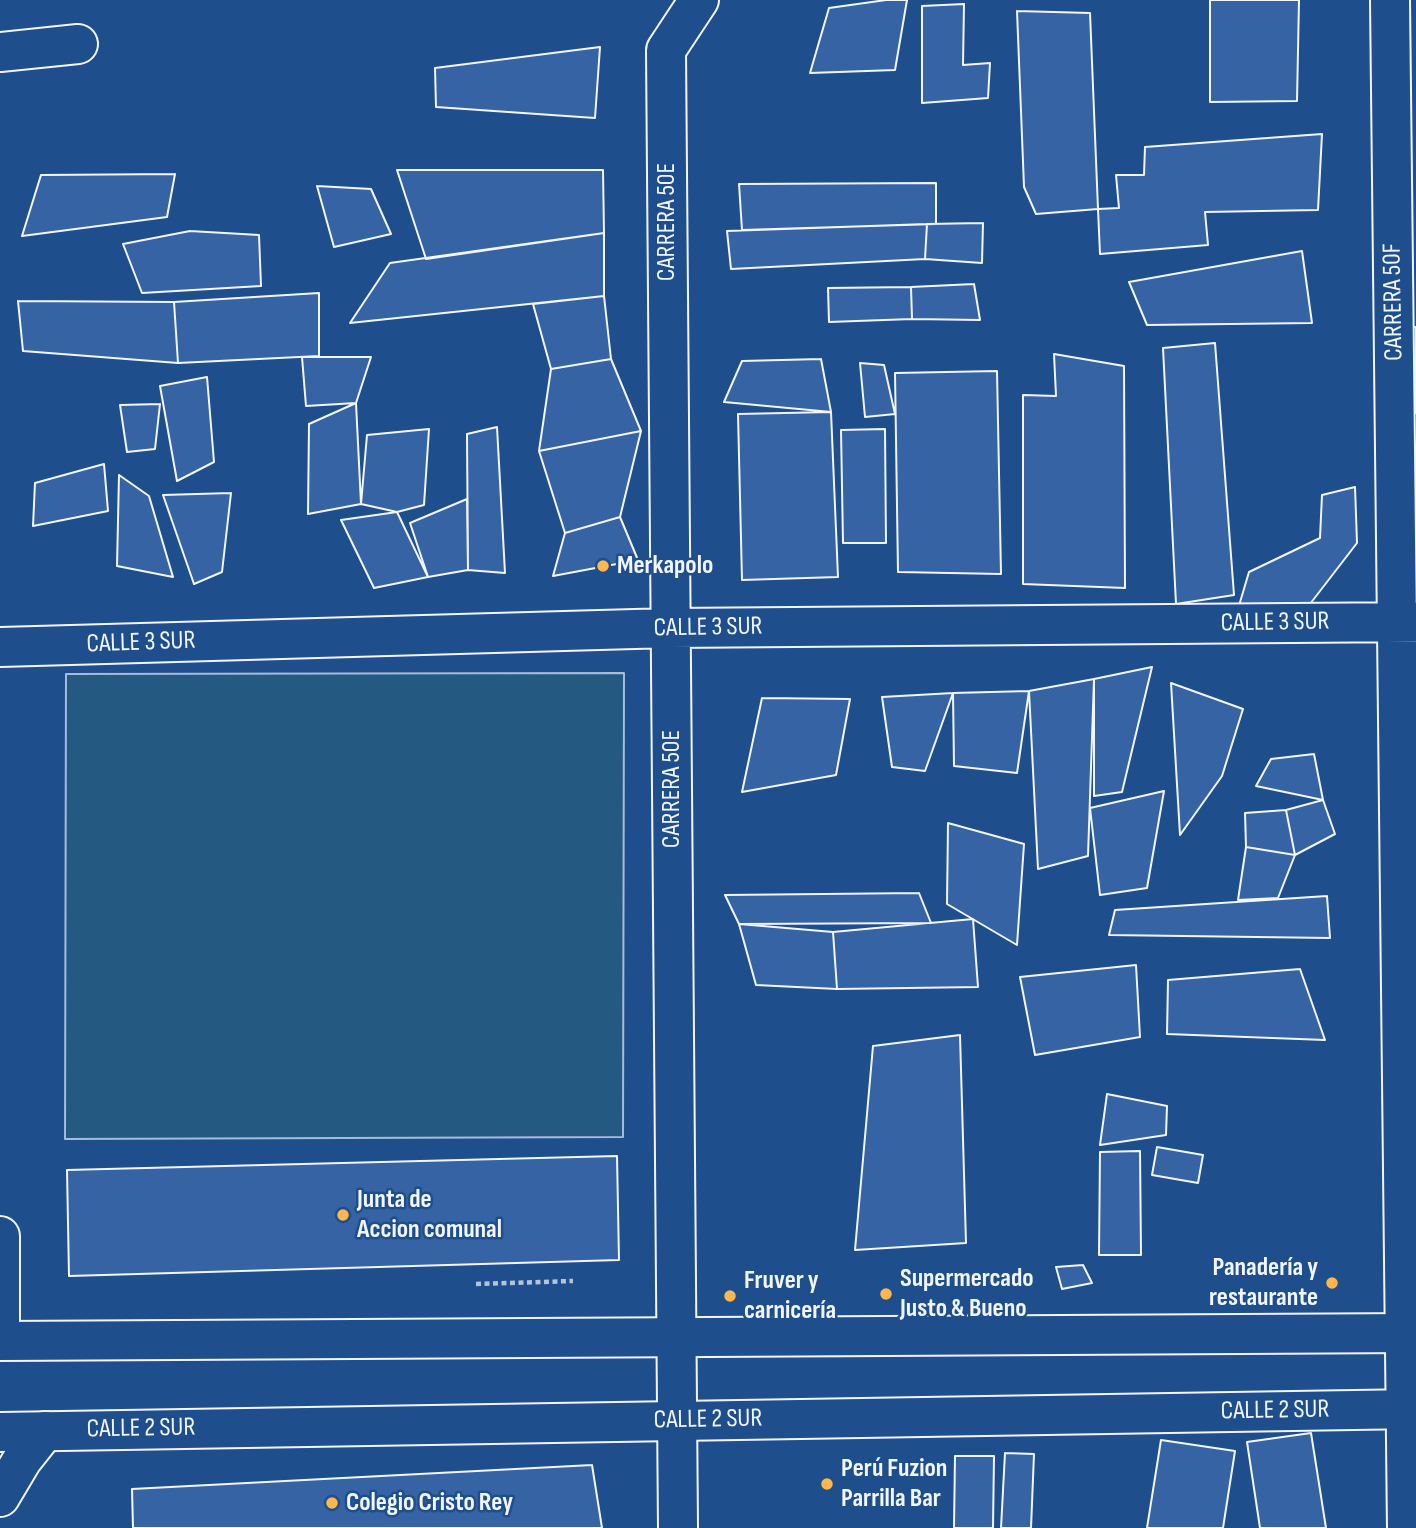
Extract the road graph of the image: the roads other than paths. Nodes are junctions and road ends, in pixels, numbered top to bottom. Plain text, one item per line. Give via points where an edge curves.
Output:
1 (699, 0) edge
2 (1390, 0) edge
3 (78, 44) dead end
4 (0, 52) edge
5 (1407, 622) edge
6 (670, 628) junction
7 (0, 647) edge
8 (0, 1237) edge
9 (0, 1261) edge
10 (1411, 1333) edge
11 (676, 1336) junction
12 (0, 1341) edge
13 (1411, 1409) edge
14 (677, 1420) junction
15 (45, 1431) junction
16 (0, 1432) edge
17 (0, 1497) edge
18 (678, 1528) edge
19 (1407, 1528) edge

1 - 6 street, CARRERA 50E via 666,50
2 - 5 street, CARRERA 50F
3 - 4 street
5 - 6 street, CALLE 3 SUR
5 - 10 street, CARRERA 50F
6 - 7 street, CALLE 3 SUR
6 - 11 street, CARRERA 50E
8 - 9 street
9 - 12 street
10 - 11 street
10 - 13 street, CARRERA 50F
11 - 12 street
11 - 14 street, CARRERA 50E
13 - 14 street, CALLE 2 SUR
13 - 19 street, CARRERA 50F
14 - 15 street, CALLE 2 SUR
14 - 18 street, CARRERA 50E
15 - 16 street, CALLE 2 SUR
15 - 17 street

